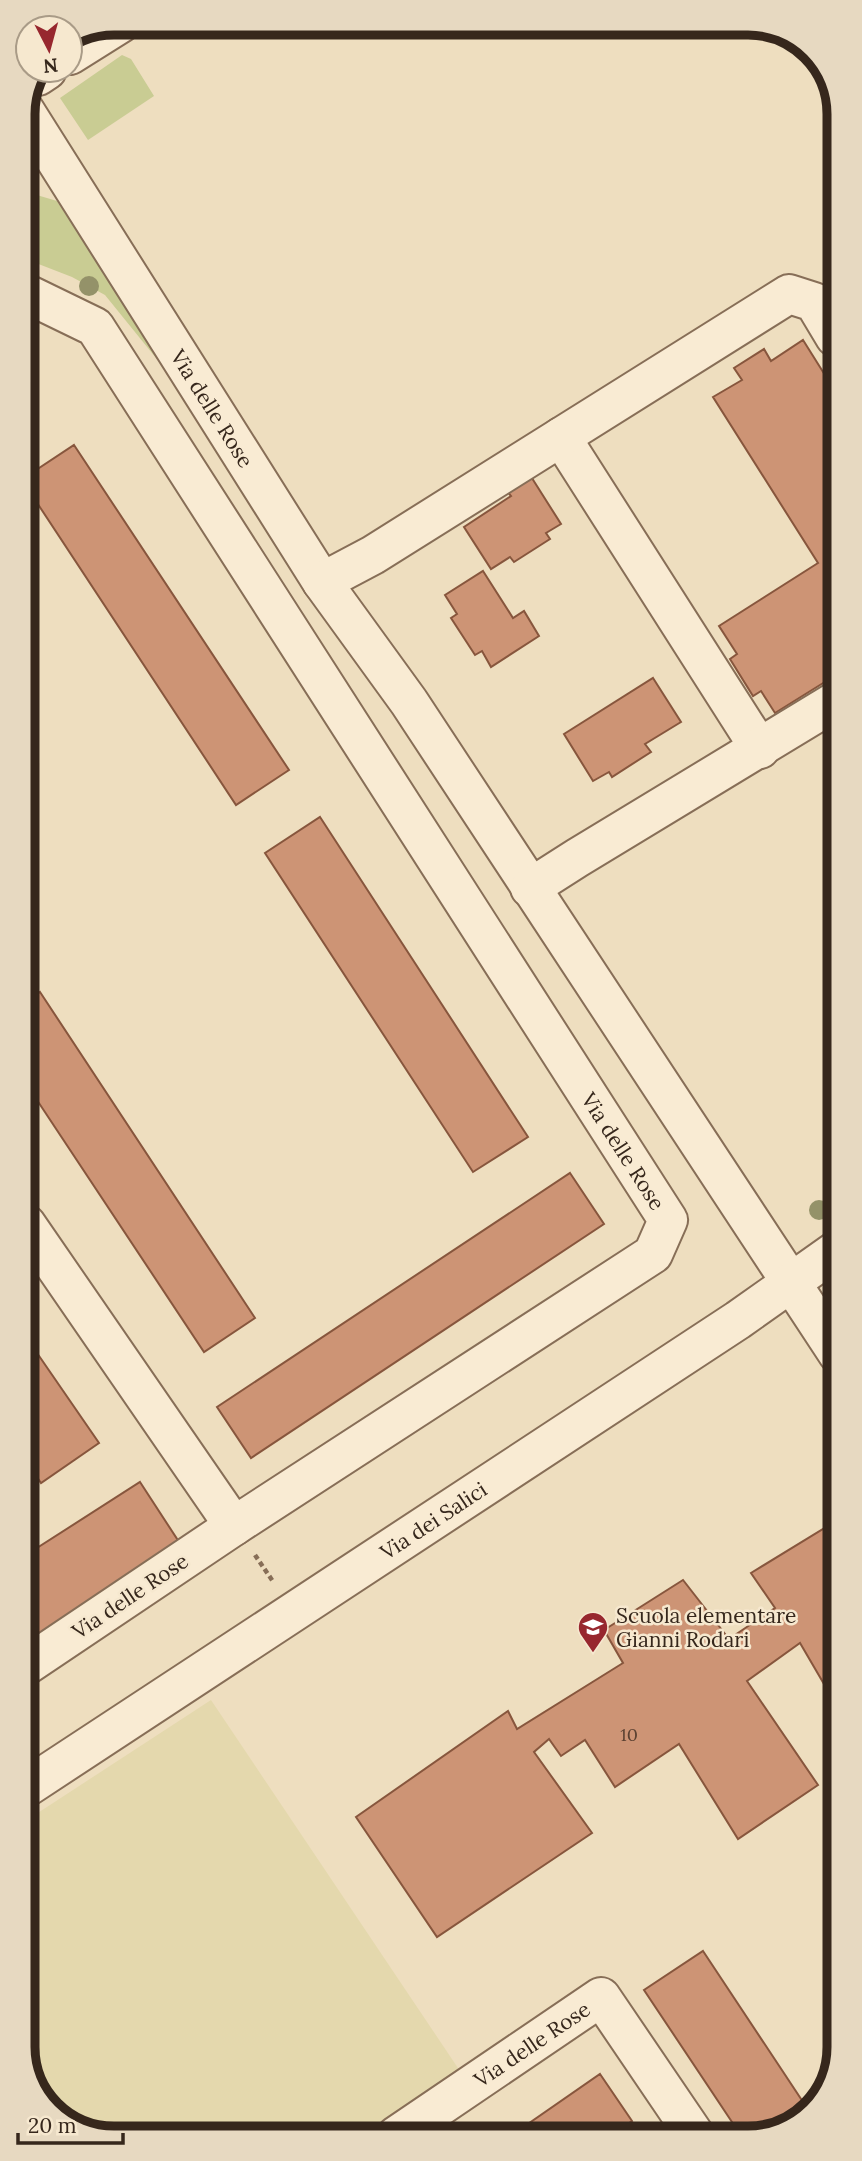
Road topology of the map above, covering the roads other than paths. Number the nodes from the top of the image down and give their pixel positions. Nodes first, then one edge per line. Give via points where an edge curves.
1 (35, 127) edge
2 (35, 298) edge
3 (827, 324) edge
4 (561, 437) junction
5 (322, 582) junction
6 (410, 702) junction
7 (827, 707) edge
8 (357, 735) junction
9 (760, 749) junction
10 (530, 888) junction
11 (35, 1237) edge
12 (827, 1257) edge
13 (790, 1283) junction
14 (827, 1337) edge
15 (234, 1526) junction
16 (35, 1660) edge
17 (35, 1782) edge
18 (411, 2126) edge
19 (689, 2126) edge

1 - 5 street, Via delle Rose
2 - 8 street, Via delle Rose via 96,327
3 - 4 street via 814,302 789,294
4 - 5 street
4 - 9 street
5 - 6 street, Via delle Rose
6 - 8 street
6 - 10 street, Via delle Rose
7 - 9 street
8 - 15 street, Via delle Rose via 668,1220 653,1254
9 - 10 street
10 - 13 street, Via delle Rose
11 - 15 street
12 - 13 street, Via dei Salici
13 - 14 street, Via delle Rose
13 - 17 street, Via dei Salici
15 - 16 street, Via delle Rose
18 - 19 street, Via delle Rose via 601,1997

